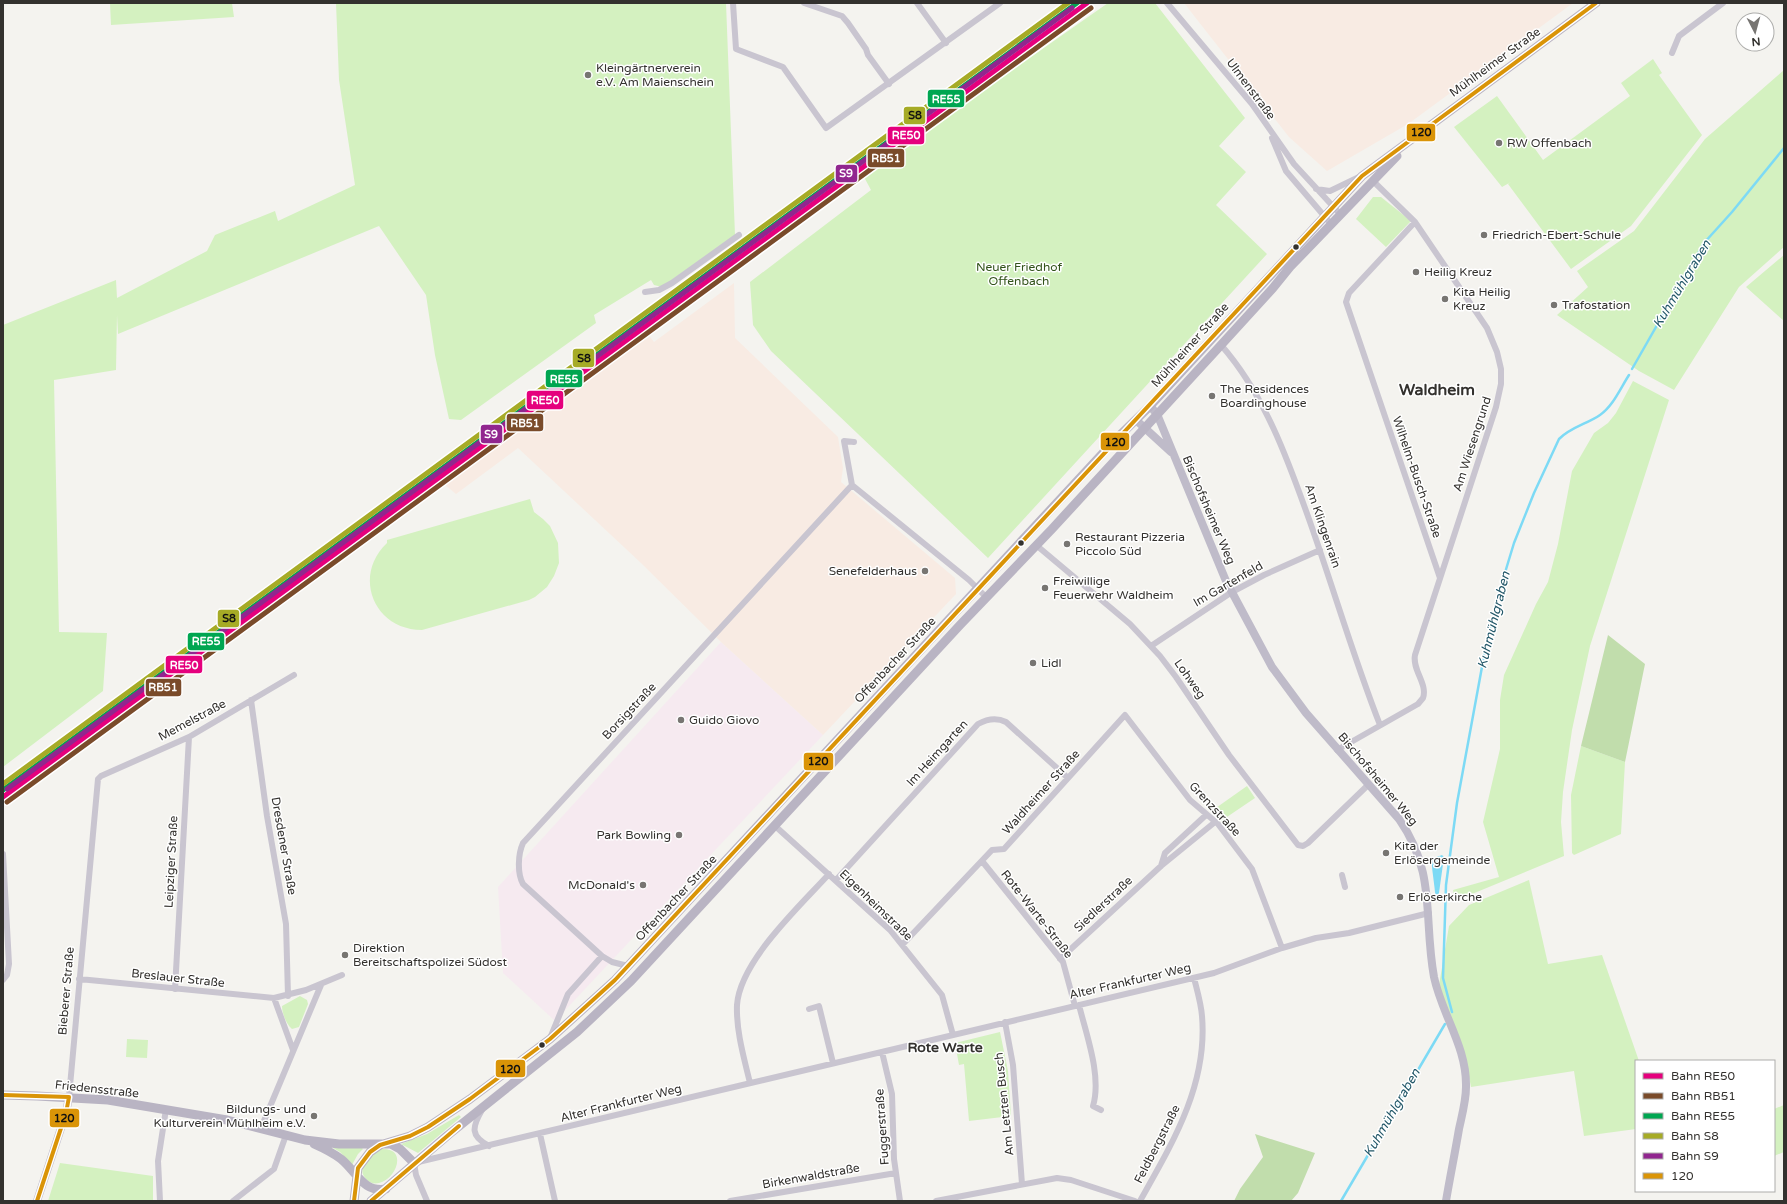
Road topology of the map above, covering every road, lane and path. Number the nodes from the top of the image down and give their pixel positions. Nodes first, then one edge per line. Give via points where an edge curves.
1 (733, 3) edge
2 (804, 3) edge
3 (917, 3) edge
4 (1000, 3) edge
5 (1167, 3) edge
6 (1596, 3) edge
7 (1723, 3) edge
8 (946, 43) junction
9 (1672, 53) dead end
10 (889, 84) junction
11 (1269, 131) junction
12 (1409, 142) junction
13 (1362, 176) junction
14 (1372, 181) junction
15 (1316, 189) junction
16 (1333, 207) junction
17 (1341, 215) junction
18 (1324, 216) junction
19 (1415, 222) junction
20 (1331, 224) junction
21 (739, 235) dead end
22 (645, 292) dead end
23 (1221, 346) junction
24 (1150, 406) junction
25 (1157, 414) junction
26 (1136, 420) junction
27 (1145, 428) junction
28 (854, 442) dead end
29 (1172, 452) junction
30 (852, 485) junction
31 (1036, 545) junction
32 (1320, 550) junction
33 (995, 571) joint
34 (1005, 577) joint
35 (1440, 578) junction
36 (978, 588) junction
37 (1232, 592) junction
38 (986, 597) junction
39 (1151, 646) junction
40 (294, 674) dead end
41 (251, 700) junction
42 (1125, 715) joint
43 (1380, 726) junction
44 (189, 737) junction
45 (1337, 750) junction
46 (1068, 778) junction
47 (98, 779) joint
48 (1368, 785) junction
49 (1206, 815) junction
50 (1215, 822) junction
51 (774, 826) junction
52 (3, 854) edge
53 (982, 861) junction
54 (1161, 866) junction
55 (829, 874) junction
56 (1342, 875) dead end
57 (836, 880) junction
58 (1345, 887) dead end
59 (1429, 913) junction
60 (903, 944) junction
61 (1282, 948) junction
62 (602, 956) junction
63 (1060, 959) junction
64 (628, 966) junction
65 (342, 975) dead end
66 (1194, 978) junction
67 (3, 980) edge
68 (79, 980) junction
69 (321, 985) junction
70 (175, 989) junction
71 (288, 996) junction
72 (274, 998) junction
73 (1077, 1005) junction
74 (809, 1008) dead end
75 (1005, 1022) junction
76 (953, 1035) junction
77 (550, 1039) junction
78 (293, 1050) junction
79 (882, 1052) junction
80 (833, 1063) junction
81 (750, 1083) junction
82 (3, 1095) edge
83 (69, 1097) junction
84 (486, 1105) junction
85 (166, 1109) junction
86 (1101, 1110) dead end
87 (261, 1128) junction
88 (540, 1134) junction
89 (286, 1135) junction
90 (305, 1140) junction
91 (385, 1143) junction
92 (489, 1146) junction
93 (414, 1163) junction
94 (896, 1173) junction
95 (356, 1176) junction
96 (1022, 1184) junction
97 (386, 1188) junction
98 (37, 1201) edge
99 (160, 1201) edge
100 (233, 1201) edge
101 (354, 1201) edge
102 (371, 1201) edge
103 (427, 1201) edge
104 (554, 1201) edge
105 (730, 1201) edge
106 (900, 1201) edge
107 (936, 1201) edge
108 (1135, 1201) edge
109 (1140, 1201) edge
110 (1446, 1201) edge

1 - 10 street via 736,49 782,67 826,128
2 - 10 street via 842,16
3 - 8 street
4 - 8 street
5 - 11 street, Ulmenstraße via 1252,104
6 - 12 main road, Mühlheimer Straße
7 - 9 street via 1679,36
8 - 10 street
11 - 15 street, Ulmenstraße
11 - 18 street via 1286,171
12 - 13 main road, Mühlheimer Straße
12 - 14 main road, Mühlheimer Straße
13 - 15 street via 1330,191
13 - 16 main road, Mühlheimer Straße
14 - 17 main road, Mühlheimer Straße
14 - 19 street, Am Wiesengrund
15 - 16 street, Ulmenstraße
16 - 17 street, Ulmenstraße
16 - 18 main road, Mühlheimer Straße
17 - 20 main road, Mühlheimer Straße
18 - 20 street
18 - 24 main road, Mühlheimer Straße
19 - 35 street, Am Wiesengrund via 1487,328 1497,352 1501,376 1496,407
19 - 35 street, Wilhelm-Busch-Straße via 1349,293 1346,302
20 - 23 main road, Mühlheimer Straße
21 - 22 street via 672,283 659,290
23 - 25 main road, Mühlheimer Straße
23 - 32 street, Am Klingenrain via 1251,385 1264,410 1292,473
24 - 25 street, Bischofsheimer Weg
24 - 26 main road, Mühlheimer Straße
25 - 27 main road, Mühlheimer Straße
25 - 29 street, Bischofsheimer Weg
26 - 27 street, Bischofsheimer Weg
26 - 33 main road, Mühlheimer Straße
27 - 29 street, Bischofsheimer Weg
27 - 31 main road, Mühlheimer Straße
28 - 30 street via 844,441
29 - 37 street, Bischofsheimer Weg
30 - 36 street
30 - 62 street, Borsigstraße via 523,843 520,868 523,884
31 - 34 main road, Mühlheimer Straße
31 - 39 street, Lohweg via 1130,624
32 - 37 street, Im Gartenfeld
32 - 43 street, Am Klingenrain
33 - 36 main road, Offenbacher Straße
34 - 38 main road, Offenbacher Straße
35 - 43 street, Am Wiesengrund via 1414,658 1424,688 1424,698
36 - 38 street
36 - 64 main road, Offenbacher Straße
37 - 39 street, Im Gartenfeld
37 - 45 street, Bischofsheimer Weg via 1272,667
38 - 51 main road, Offenbacher Straße
39 - 48 street, Lohweg via 1296,843 1303,846 1308,843
40 - 41 street, Memelstraße
41 - 44 street, Memelstraße
41 - 71 street, Dresdener Straße via 267,816 286,924
42 - 46 street, Waldheimer Straße
42 - 49 street, Grenzstraße via 1190,800
43 - 45 street
44 - 47 street, Memelstraße
44 - 70 street, Leipziger Straße
45 - 48 street, Bischofsheimer Weg
46 - 53 street, Waldheimer Straße via 1004,849 992,850
46 - 57 street, Im Heimgarten via 1006,722 994,719 982,722
47 - 68 street, Bieberer Straße
48 - 59 street, Bischofsheimer Weg via 1399,819 1410,837 1424,871
49 - 50 street, Grenzstraße
49 - 54 street, Siedlerstraße via 1165,853
50 - 54 street, Siedlerstraße
50 - 61 street, Grenzstraße via 1252,869
51 - 55 street, Eigenheimstraße
51 - 84 main road, Offenbacher Straße via 614,999 562,1045
52 - 67 street via 9,964
53 - 60 street, Waldheimer Straße
53 - 63 street, Rote-Warte-Straße
54 - 63 street, Siedlerstraße
55 - 57 street, Eigenheimstraße
55 - 81 street via 764,947 743,982 738,999 738,1016
56 - 58 street
57 - 60 street, Eigenheimstraße
59 - 61 street, Alter Frankfurter Weg via 1349,933 1320,936
59 - 110 street, Bischofsheimer Weg via 1434,976 1462,1052 1466,1081 1465,1102
60 - 76 street, Eigenheimstraße via 942,995
61 - 66 street, Alter Frankfurter Weg via 1224,970
62 - 64 street, Borsigstraße via 612,962
62 - 77 street via 568,994
63 - 73 street, Rote-Warte-Straße via 1065,966
64 - 77 main road, Offenbacher Straße
65 - 69 street, Breslauer Straße
66 - 73 street, Alter Frankfurter Weg
66 - 109 street, Feldbergstraße via 1202,1026 1201,1055 1196,1083 1180,1128
68 - 70 street, Breslauer Straße
68 - 83 street, Bieberer Straße
69 - 71 street, Breslauer Straße
69 - 78 street
70 - 72 street, Breslauer Straße
71 - 72 street, Breslauer Straße
72 - 78 street
73 - 75 street, Alter Frankfurter Weg
73 - 86 street, Rote-Warte-Straße via 1094,1073 1093,1106
74 - 80 street via 819,1006
75 - 76 street, Alter Frankfurter Weg
75 - 96 street, Am Letzten Busch via 1013,1065
76 - 79 street, Alter Frankfurter Weg
77 - 91 main road, Offenbacher Straße via 436,1123 410,1136
78 - 87 street
79 - 80 street, Alter Frankfurter Weg
79 - 94 street, Fuggerstraße via 893,1100
80 - 81 street, Alter Frankfurter Weg
81 - 88 street, Alter Frankfurter Weg
82 - 83 main road, Friedensstraße
83 - 85 main road, Friedensstraße
83 - 98 street, Bieberer Straße
84 - 92 street via 474,1130 478,1139
84 - 93 main road, Offenbacher Straße
85 - 87 main road, Friedensstraße
85 - 99 street via 158,1161
87 - 89 main road, Friedensstraße
88 - 92 street, Alter Frankfurter Weg
88 - 104 street
89 - 90 main road, Friedensstraße
89 - 100 street via 274,1169
90 - 91 main road, Friedensstraße via 358,1145
90 - 95 main road, Friedensstraße via 341,1159
91 - 93 main road via 400,1149
91 - 95 main road, Offenbacher Straße via 366,1156
92 - 93 street, Alter Frankfurter Weg
93 - 97 main road, Offenbacher Straße
93 - 103 street
94 - 105 street, Birkenwaldstraße
94 - 106 street, Fuggerstraße
95 - 97 main road, Friedensstraße via 368,1187 377,1190
95 - 101 main road, Offenbacher Straße
96 - 107 street
96 - 108 street via 1064,1178
97 - 102 main road, Offenbacher Straße

